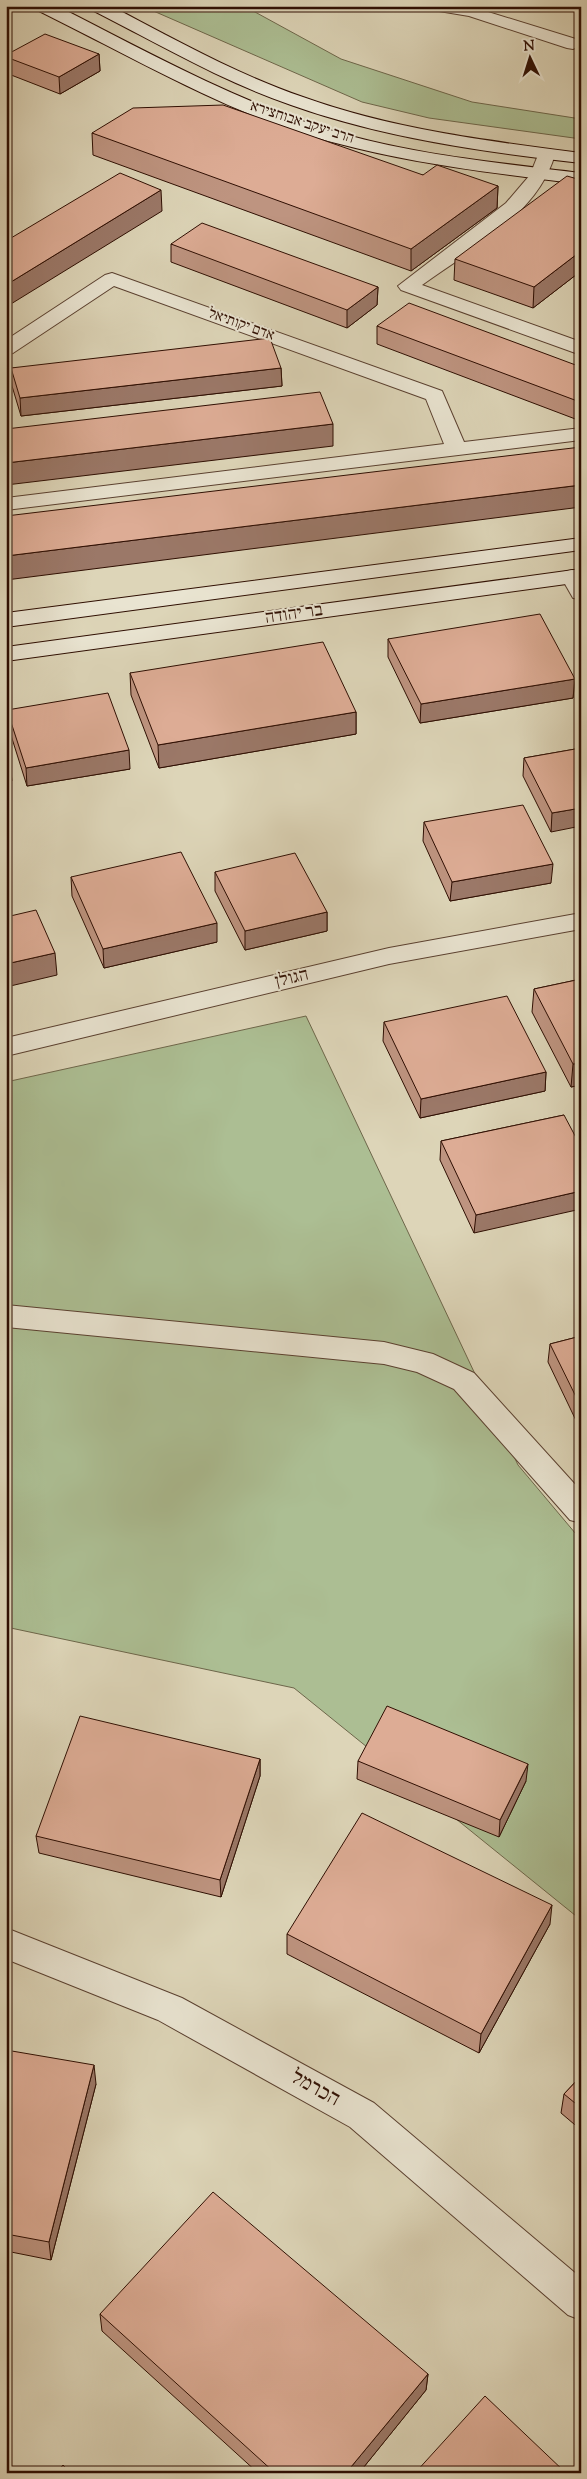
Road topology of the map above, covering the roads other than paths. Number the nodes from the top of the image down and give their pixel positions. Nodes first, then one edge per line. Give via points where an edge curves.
1 (43, 6) edge
2 (98, 6) edge
3 (439, 6) edge
4 (573, 44) dead end
5 (546, 154) junction
6 (581, 158) edge
7 (540, 174) junction
8 (581, 178) edge
9 (6, 349) edge
10 (581, 349) edge
11 (581, 434) edge
12 (456, 448) junction
13 (6, 504) edge
14 (581, 544) edge
15 (578, 582) edge
16 (6, 620) edge
17 (6, 654) edge
18 (581, 921) edge
19 (6, 1047) edge
20 (6, 1316) edge
21 (581, 1511) edge
22 (6, 1943) edge
23 (581, 2302) edge

1 - 7 street, הרב יעקב אבוחצירא via 276,118 358,142
2 - 5 street, הרב יעקב אבוחצירא via 236,75 296,101 372,123 452,140
3 - 4 street via 472,12
5 - 6 street, הרב יעקב אבוחצירא
5 - 7 street
7 - 8 street, הרב יעקב אבוחצירא
7 - 10 street via 504,215 408,286
9 - 12 street, אדם יקותיאל via 112,278 435,395
11 - 12 street
12 - 13 street
14 - 16 street, בר יהודה
15 - 17 street, בר יהודה
18 - 19 street, הגולן via 389,956
20 - 21 street via 384,1353 423,1362 464,1381
22 - 23 street, הכרמל via 170,2009 362,2115

